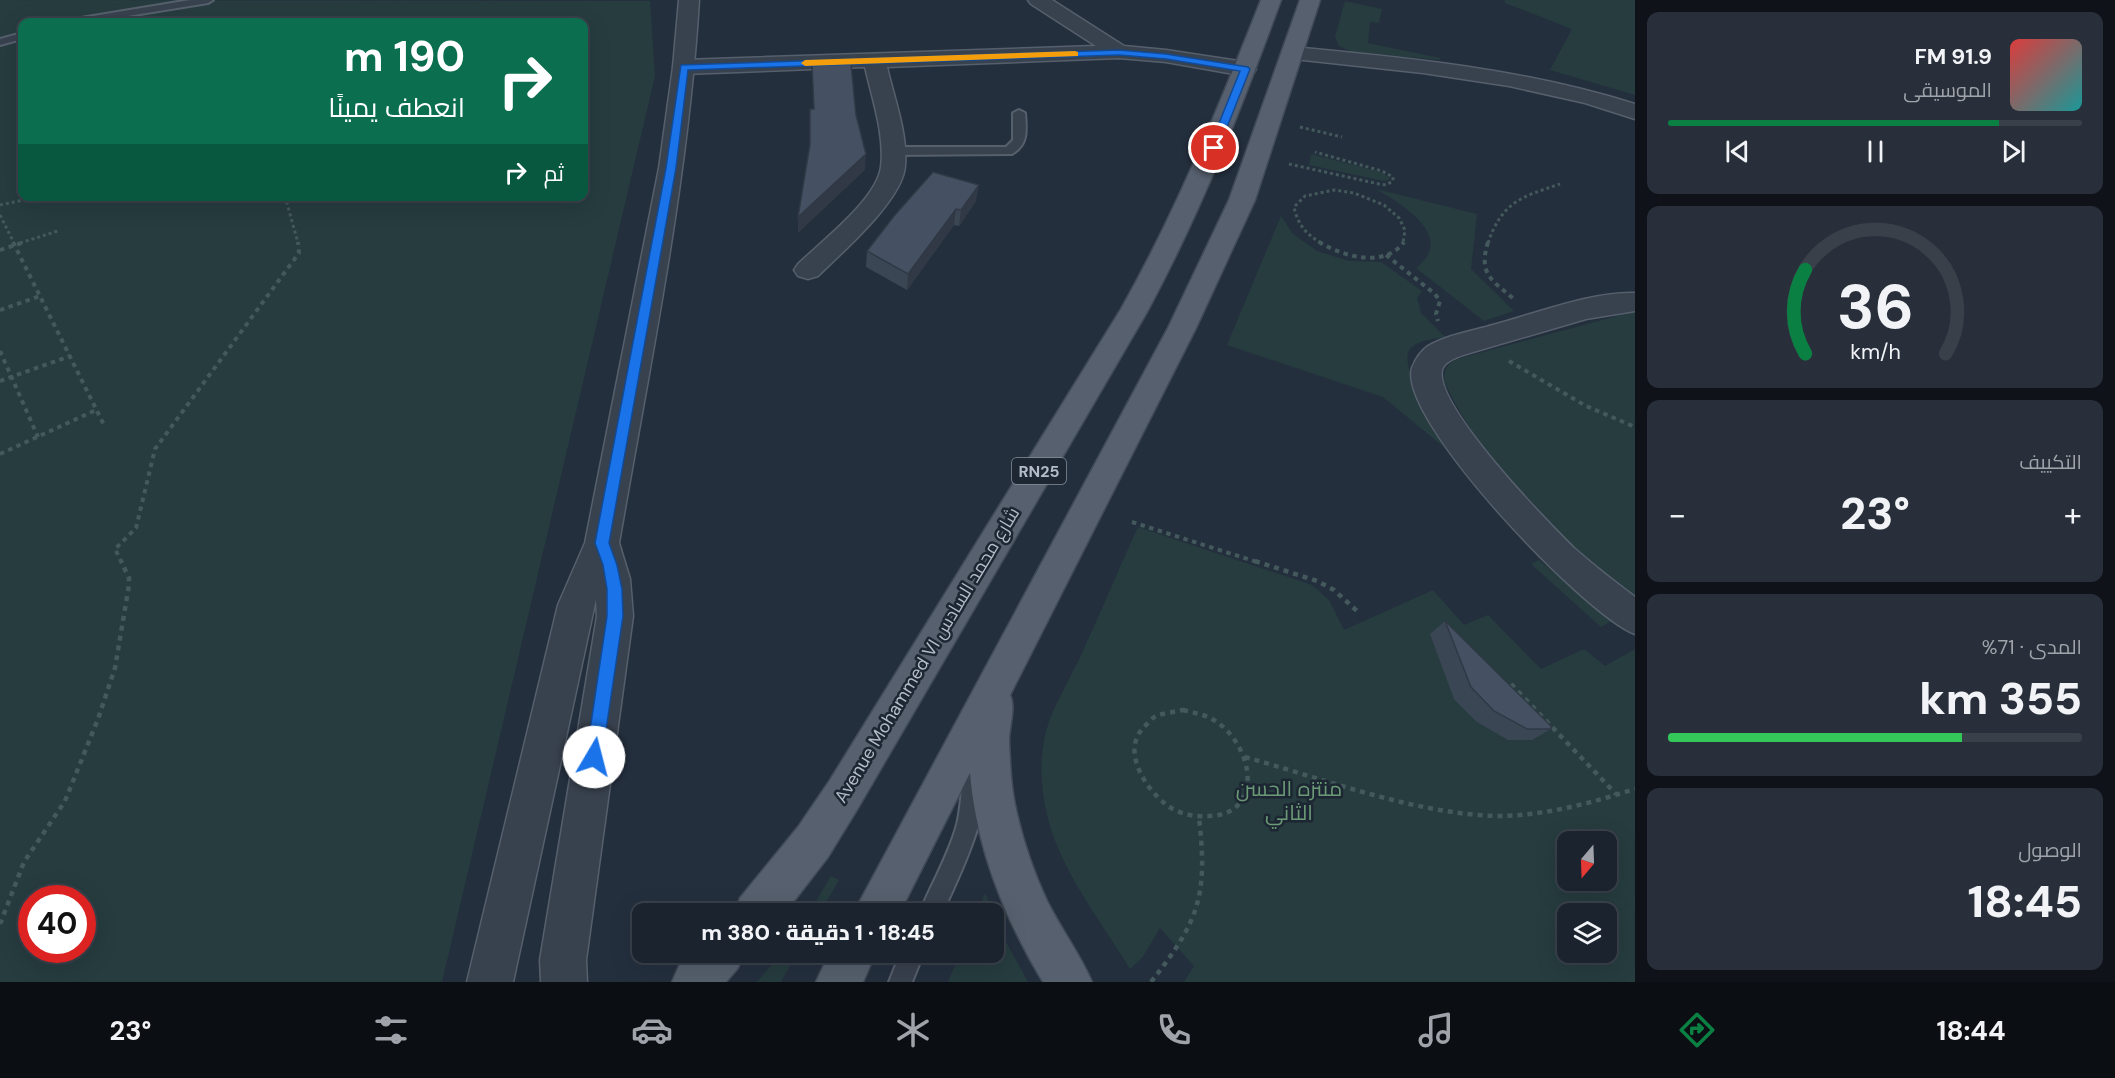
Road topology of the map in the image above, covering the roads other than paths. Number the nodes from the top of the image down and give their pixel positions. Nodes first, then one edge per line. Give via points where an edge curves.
1 (208, 0) edge
2 (689, 0) edge
3 (1038, 0) edge
4 (1271, 0) edge
5 (1310, 0) edge
6 (99, 18) edge
7 (18, 37) edge
8 (0, 42) edge
9 (1119, 52) junction
10 (1293, 53) junction
11 (875, 61) junction
12 (684, 67) junction
13 (1245, 69) junction
14 (1635, 112) edge
15 (1019, 113) dead end
16 (892, 152) junction
17 (808, 270) dead end
18 (1634, 297) edge
19 (602, 543) junction
20 (1635, 618) edge
21 (997, 681) junction
22 (969, 734) junction
23 (765, 903) edge
24 (881, 903) edge
25 (935, 903) edge
26 (712, 963) edge
27 (848, 963) edge
28 (908, 963) edge
29 (490, 982) edge
30 (564, 982) edge
31 (695, 982) edge
32 (839, 982) edge
33 (900, 982) edge
34 (1069, 982) edge

1 - 6 lane
2 - 12 street
3 - 9 street
4 - 13 main road, Avenue Mohammed VI شارع محمد السادس / RN25
5 - 10 main road
7 - 8 lane
9 - 11 street
9 - 13 street
10 - 14 street via 1491,75 1555,88
10 - 21 main road via 1242,200 1215,261
11 - 12 street
11 - 16 street
12 - 19 street via 671,168
13 - 23 main road, Avenue Mohammed VI شارع محمد السادس / RN25 via 1197,189 1134,312 844,794 813,842
15 - 16 lane via 1020,141 1008,151
16 - 17 street via 893,169 883,192
18 - 20 street via 1439,352 1426,374 1444,416 1532,529 1564,561
19 - 29 street via 576,606
19 - 30 street via 615,589 615,616 564,960
21 - 22 main road
21 - 34 main road via 989,746 998,819 1026,905
22 - 24 main road
22 - 25 lane via 973,759 972,810 965,836
26 - 31 main road
27 - 32 main road
28 - 33 lane

